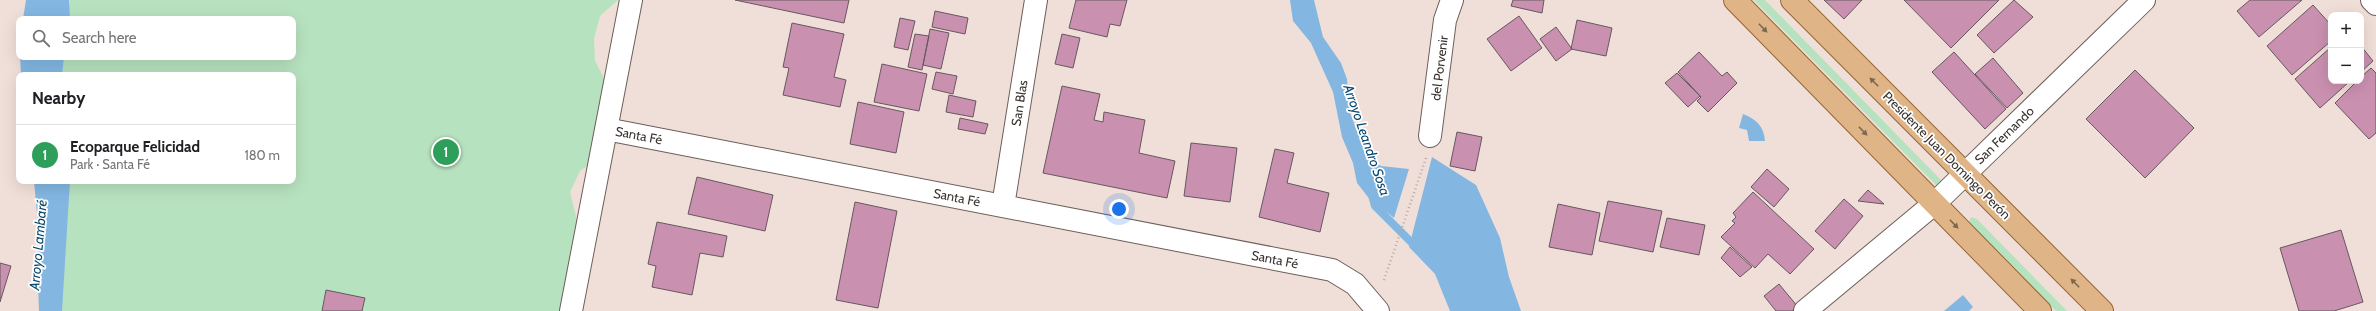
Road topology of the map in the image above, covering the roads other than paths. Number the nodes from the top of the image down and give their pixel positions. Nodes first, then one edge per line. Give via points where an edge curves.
1 (631, 0) edge
2 (1036, 0) edge
3 (1452, 0) edge
4 (1735, 0) edge
5 (1792, 0) edge
6 (2144, 0) edge
7 (2372, 0) edge
8 (2376, 4) edge
9 (606, 129) junction
10 (1430, 136) dead end
11 (1966, 173) junction
12 (1935, 203) junction
13 (1003, 206) junction
14 (1378, 310) edge
15 (571, 311) edge
16 (1805, 311) edge
17 (2040, 311) edge
18 (2102, 311) edge

1 - 9 street
2 - 13 street, San Blas
3 - 10 street, del Porvenir via 1445,20
4 -> 12 main road
11 -> 5 main road, Presidente Juan Domingo Perón
6 - 11 street, San Fernando
7 - 8 street
9 - 13 street, Santa Fé
9 - 15 street
11 - 12 street, San Fernando
18 -> 11 main road, Presidente Juan Domingo Perón
12 - 16 street, San Fernando
12 -> 17 main road
13 - 14 street, Santa Fé via 1332,270 1355,284

